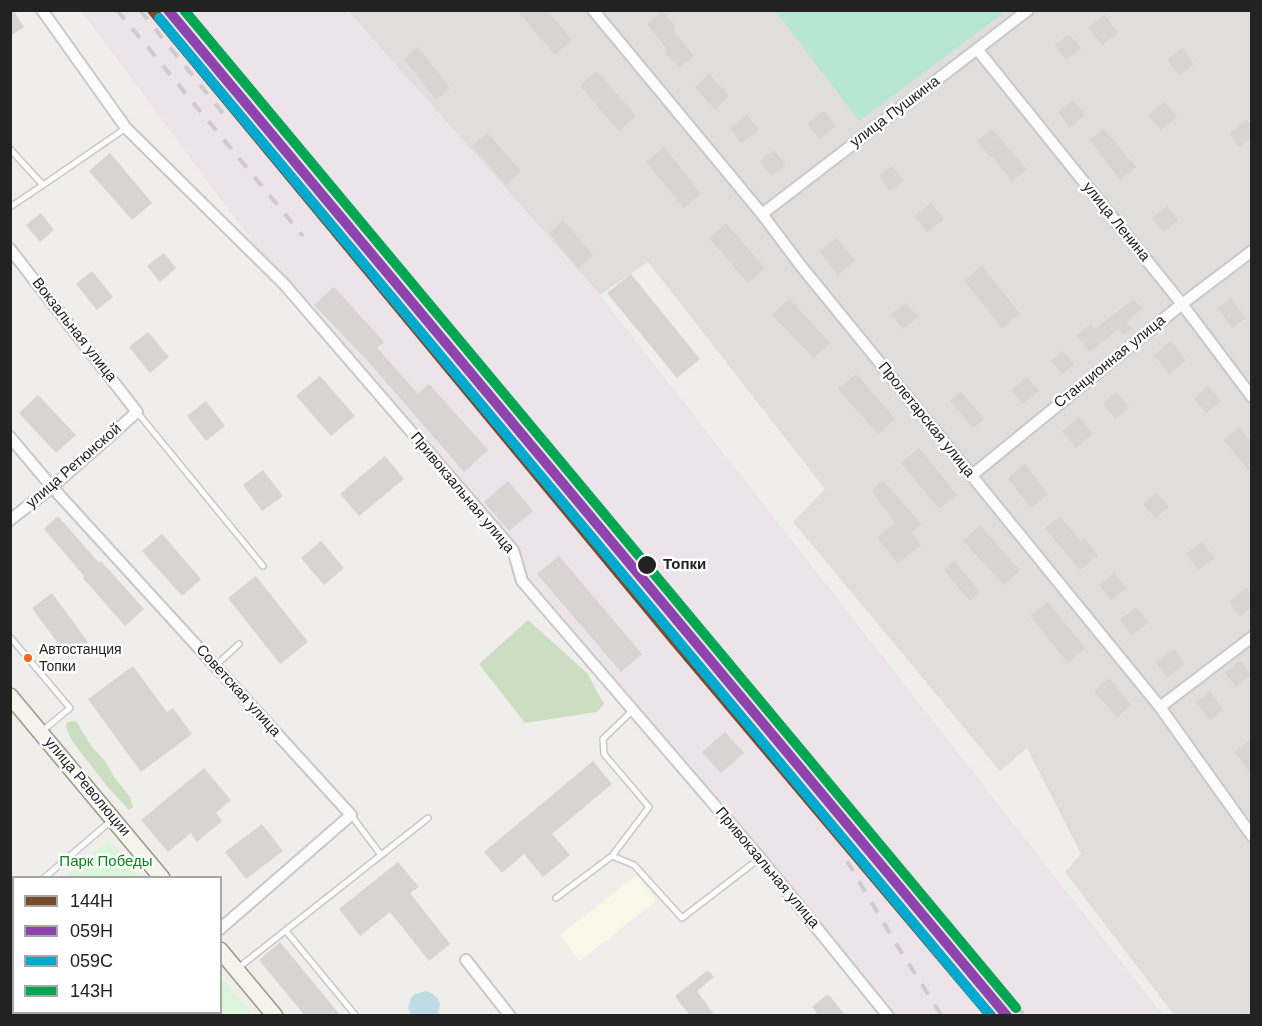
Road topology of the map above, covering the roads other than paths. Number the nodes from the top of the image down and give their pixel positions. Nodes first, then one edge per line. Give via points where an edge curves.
1 (42, 10) edge
2 (593, 10) edge
3 (1028, 10) edge
4 (977, 49) junction
5 (126, 128) junction
6 (10, 149) edge
7 (44, 185) junction
8 (10, 207) edge
9 (762, 214) junction
10 (10, 249) edge
11 (1251, 251) edge
12 (1182, 304) junction
13 (1251, 397) edge
14 (137, 412) junction
15 (10, 437) edge
16 (971, 476) junction
17 (52, 487) junction
18 (10, 520) edge
19 (263, 566) dead end
20 (10, 637) edge
21 (1251, 637) edge
22 (239, 644) dead end
23 (215, 666) junction
24 (10, 696) edge
25 (1160, 707) junction
26 (634, 709) junction
27 (41, 732) junction
28 (351, 815) junction
29 (114, 818) junction
30 (428, 818) dead end
31 (1251, 836) edge
32 (381, 855) junction
33 (612, 856) junction
34 (760, 858) junction
35 (46, 876) edge
36 (160, 876) edge
37 (556, 898) dead end
38 (222, 926) edge
39 (286, 931) junction
40 (222, 952) edge
41 (466, 960) dead end
42 (237, 969) junction
43 (275, 1016) edge
44 (356, 1016) edge
45 (510, 1016) edge
46 (888, 1016) edge

1 - 5 street, Привокзальная улица
2 - 9 street, Пролетарская улица
3 - 4 street, улица Пушкина
4 - 9 street, улица Пушкина
4 - 12 street, улица Ленина
5 - 7 lane
5 - 26 street, Привокзальная улица via 284,284 513,550 522,581
6 - 7 lane
7 - 8 lane
9 - 16 street, Пролетарская улица
10 - 14 street, Вокзальная улица
11 - 12 street, Станционная улица
12 - 13 street, улица Ленина
12 - 16 street, Станционная улица
14 - 17 street, улица Ретюнской
14 - 19 lane
15 - 17 street, Советская улица
16 - 25 street, Пролетарская улица
17 - 18 street, улица Ретюнской
17 - 23 street, Советская улица
20 - 27 lane via 70,708
21 - 25 street
22 - 23 lane
23 - 28 street, Советская улица
24 - 27 street, улица Революции
25 - 31 street, Пролетарская улица
26 - 33 lane via 603,739 604,754 649,807
26 - 34 street, Привокзальная улица
27 - 29 street, улица Революции
28 - 32 lane
28 - 38 street
29 - 35 lane
29 - 36 street, улица Революции
30 - 32 lane
32 - 39 lane
33 - 34 lane via 634,865 682,918
33 - 37 lane
34 - 46 street, Привокзальная улица
39 - 42 lane
39 - 44 lane
40 - 42 street
41 - 45 street
42 - 43 street

